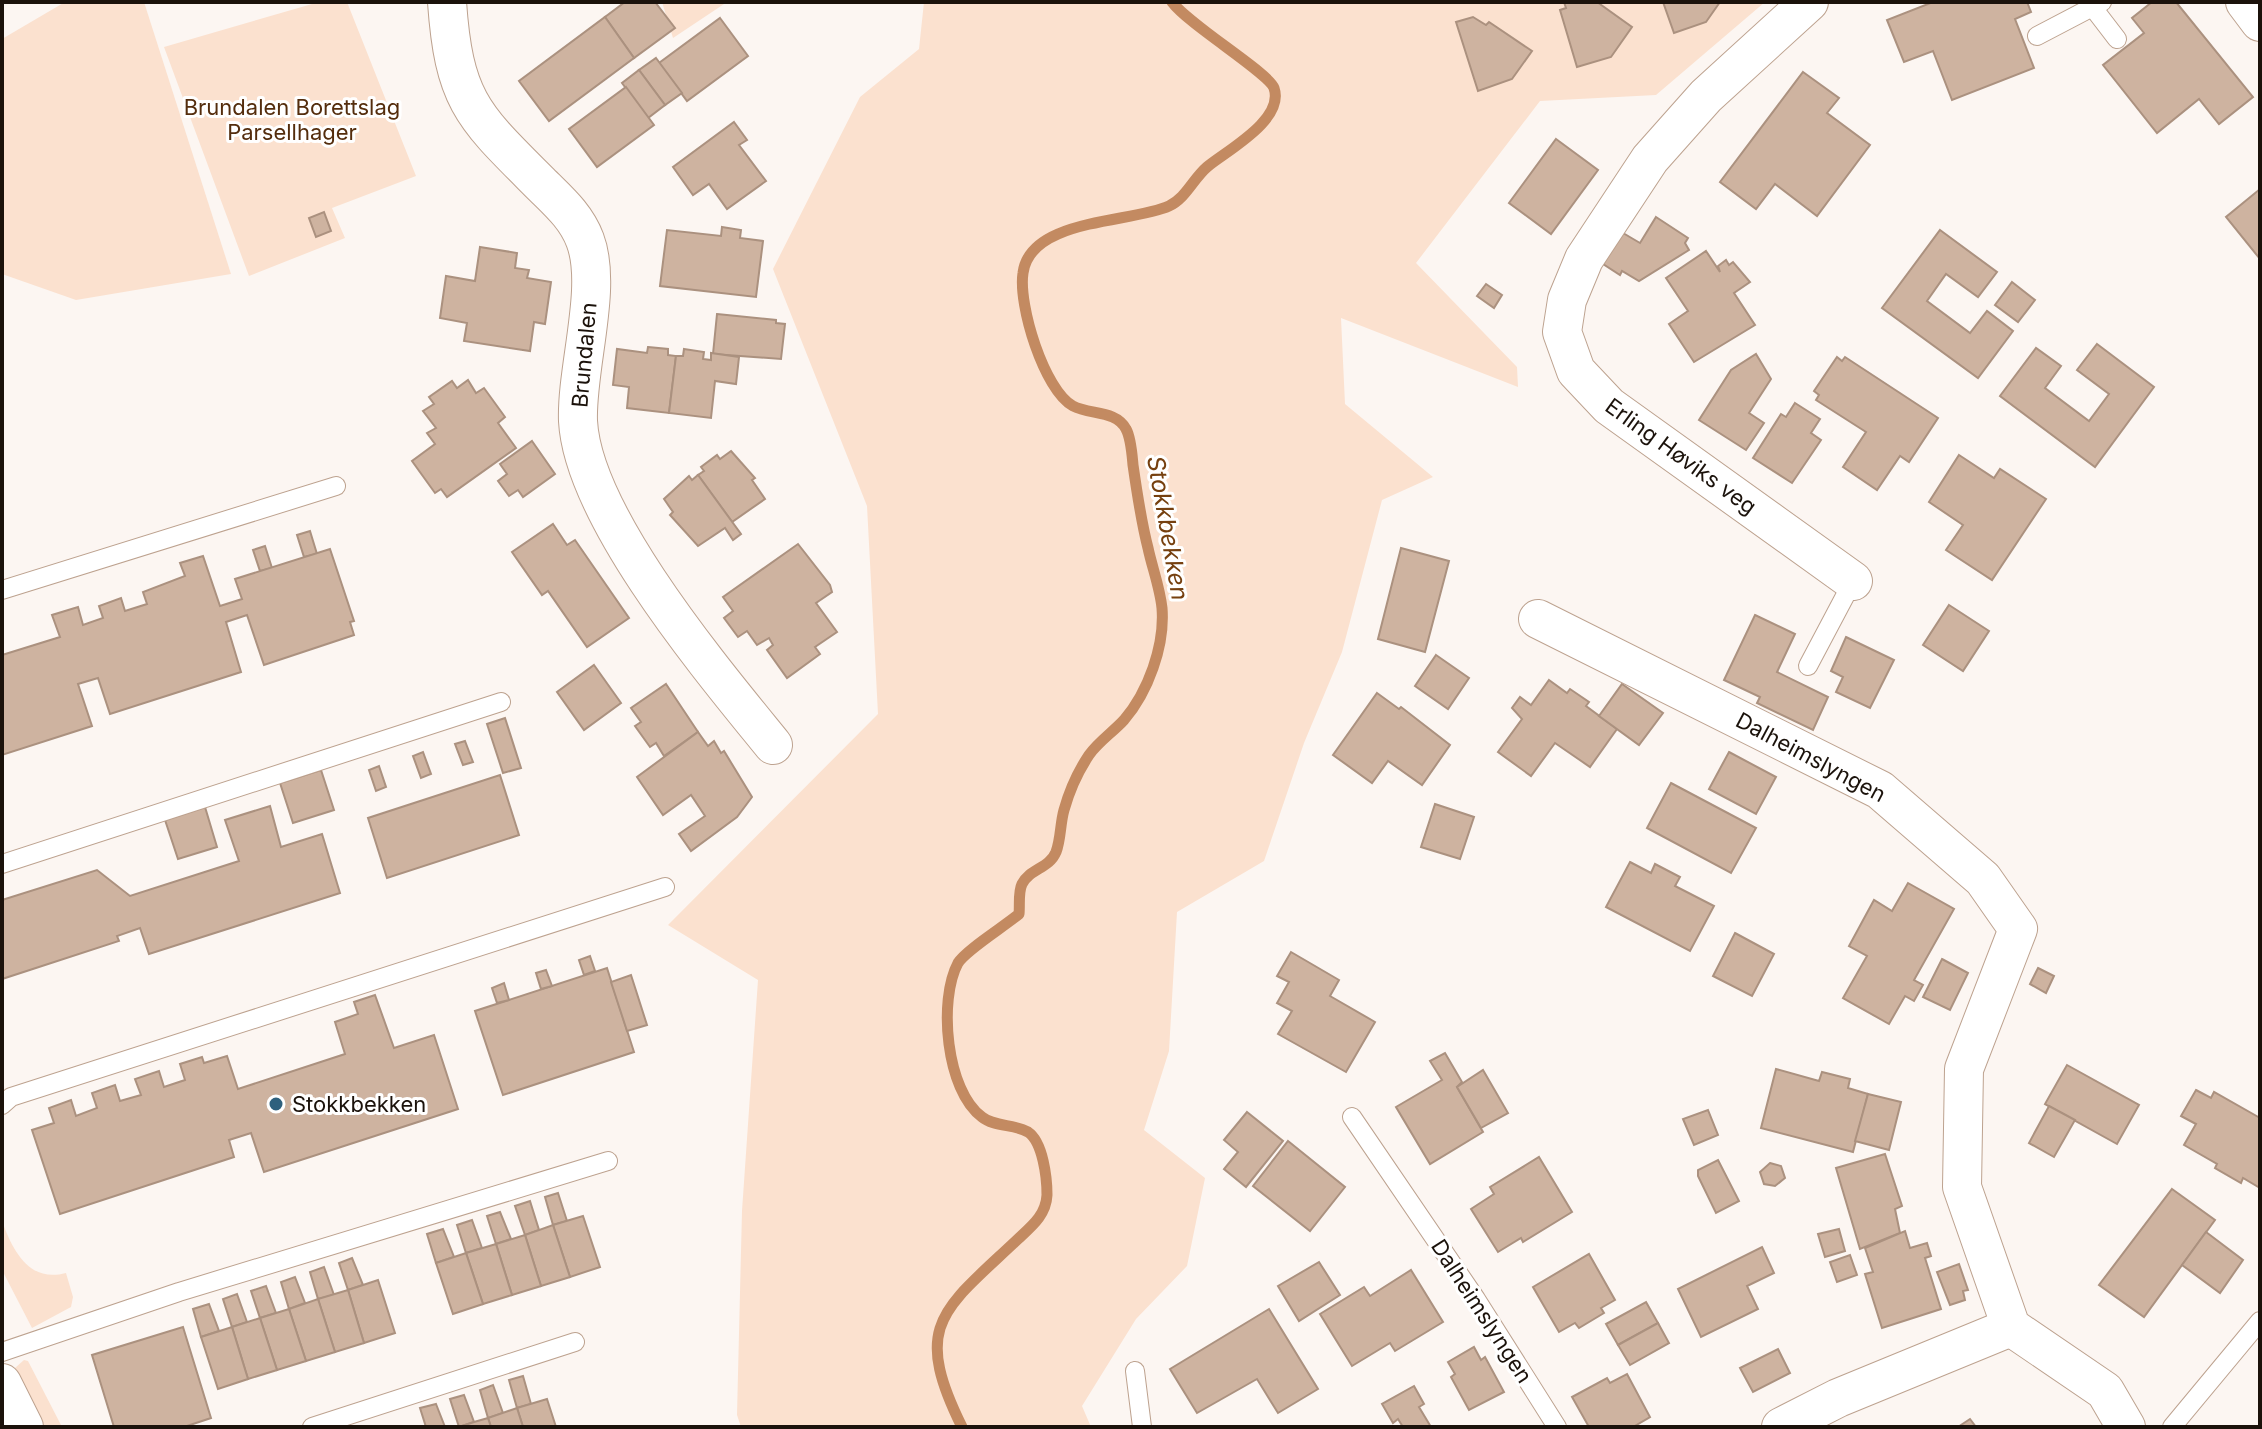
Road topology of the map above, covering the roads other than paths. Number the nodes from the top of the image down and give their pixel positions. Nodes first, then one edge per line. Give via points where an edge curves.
1 (447, 2) edge
2 (1809, 2) edge
3 (2245, 2) edge
4 (2098, 6) edge
5 (2260, 22) edge
6 (2037, 36) dead end
7 (2117, 39) dead end
8 (336, 486) dead end
9 (1853, 581) joint
10 (2, 590) edge
11 (1538, 619) dead end
12 (1808, 666) dead end
13 (501, 702) dead end
14 (773, 745) dead end
15 (2, 864) edge
16 (665, 887) dead end
17 (2, 1105) edge
18 (1352, 1117) dead end
19 (608, 1161) dead end
20 (2260, 1321) edge
21 (2011, 1327) junction
22 (575, 1342) dead end
23 (2, 1352) edge
24 (1135, 1371) dead end
25 (2, 1383) edge
26 (24, 1427) edge
27 (312, 1427) edge
28 (1142, 1427) edge
29 (1557, 1427) edge
30 (1781, 1427) edge
31 (2126, 1427) edge
32 (2172, 1427) edge

1 - 14 street, Brundalen via 450,44 472,111 569,212 585,240 590,278 578,425 603,498 676,621
2 - 9 street, Erling Høviks veg via 1706,96 1650,159 1584,259 1567,300 1562,332 1576,371 1609,406
3 - 5 street
4 - 6 lane
4 - 7 lane
8 - 10 lane
9 - 12 lane
11 - 21 street, Dalheimslyngen via 1880,790 1983,879 2018,929 1964,1069 1962,1187
13 - 15 lane
16 - 17 lane via 11,1097
18 - 29 lane, Dalheimslyngen
19 - 23 lane via 179,1292
20 - 32 lane
21 - 30 street
21 - 31 street via 2105,1391
22 - 27 lane
24 - 28 lane
25 - 26 street

